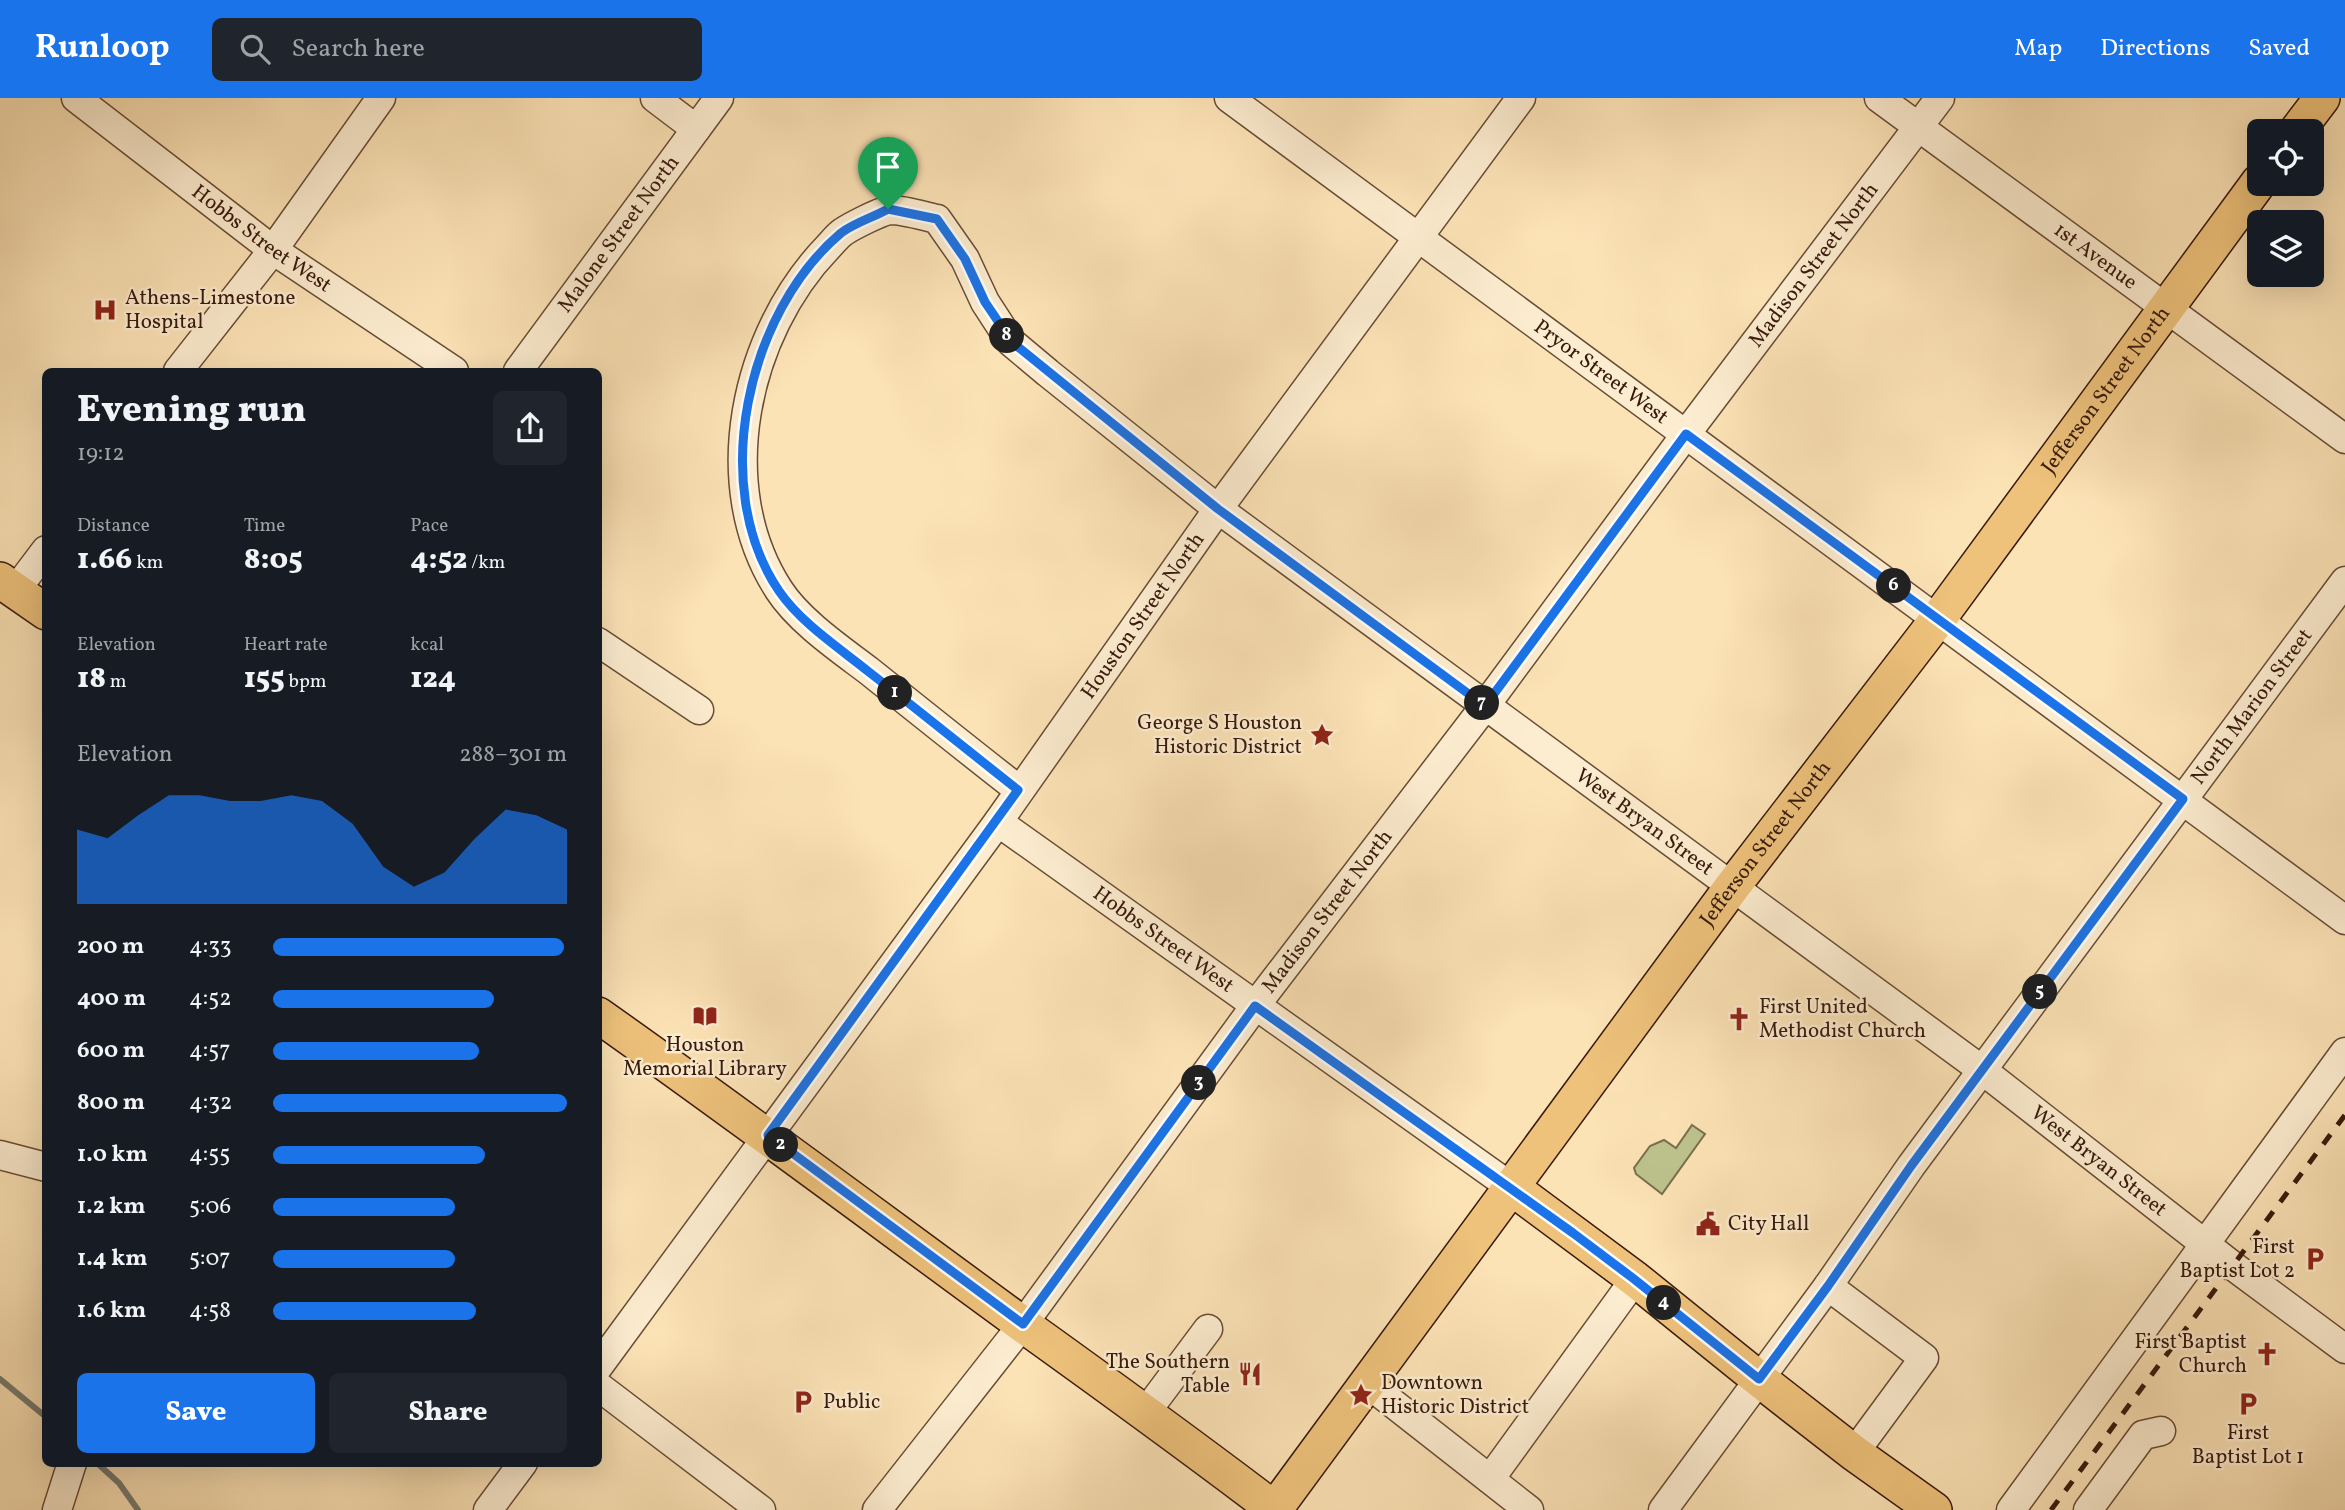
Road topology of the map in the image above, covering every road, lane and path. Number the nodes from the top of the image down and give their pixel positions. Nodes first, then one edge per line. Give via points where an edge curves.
1 (76, 98) edge
2 (655, 98) edge
3 (719, 98) edge
4 (1229, 98) edge
5 (1521, 98) edge
6 (1879, 98) edge
7 (1940, 98) edge
8 (2322, 98) edge
9 (378, 99) edge
10 (2306, 119) edge
11 (1919, 127) junction
12 (696, 129) junction
13 (2249, 196) edge
14 (1418, 237) junction
15 (273, 250) junction
16 (2166, 308) junction
17 (179, 368) edge
18 (450, 368) edge
19 (521, 368) edge
20 (1686, 434) junction
21 (2345, 439) edge
22 (1218, 509) junction
23 (42, 554) edge
24 (2345, 581) edge
25 (8, 585) edge
26 (42, 609) edge
27 (1938, 619) junction
28 (602, 645) edge
29 (1485, 706) junction
30 (699, 710) dead end
31 (1018, 790) junction
32 (2183, 799) junction
33 (998, 822) junction
34 (1732, 887) junction
35 (2345, 920) edge
36 (1255, 1006) junction
37 (602, 1018) edge
38 (2345, 1052) edge
39 (1982, 1070) junction
40 (768, 1135) junction
41 (0, 1155) edge
42 (42, 1166) edge
43 (1511, 1187) junction
44 (2206, 1244) junction
45 (1634, 1279) junction
46 (1828, 1286) junction
47 (1023, 1324) junction
48 (1208, 1329) dead end
49 (2345, 1349) edge
50 (602, 1362) edge
51 (1759, 1379) junction
52 (1367, 1383) junction
53 (602, 1389) edge
54 (1146, 1412) junction
55 (2161, 1431) dead end
56 (1854, 1453) junction
57 (71, 1467) edge
58 (520, 1467) edge
59 (1490, 1479) junction
60 (57, 1510) edge
61 (488, 1510) edge
62 (761, 1510) edge
63 (877, 1510) edge
64 (1275, 1510) edge
65 (1529, 1510) edge
66 (1663, 1510) edge
67 (1934, 1510) edge
68 (2011, 1510) edge
69 (2088, 1510) edge

1 - 15 street, Hobbs Street West
2 - 12 street
3 - 12 street, Malone Street North
4 - 14 street, Pryor Street West
5 - 14 street, Houston Street North
6 - 11 street, 1st Avenue
7 - 11 street, Madison Street North
8 - 10 main road
9 - 15 street
11 - 16 street, 1st Avenue
11 - 20 street, Madison Street North
12 - 19 street, Malone Street North
13 - 16 main road, Jefferson Street North
14 - 20 street, Pryor Street West
14 - 22 street, Houston Street North
15 - 17 street
15 - 18 street, Hobbs Street West
16 - 21 street, 1st Avenue
16 - 27 main road, Jefferson Street North
20 - 27 street, Pryor Street West
20 - 29 street, Madison Street North
22 - 29 street, West Bryan Street
22 - 31 street, Houston Street North
22 - 31 street, West Bryan Street via 1012,342 937,219 888,209 843,232 793,288 753,378 744,426 745,500 757,548 779,591 813,627
23 - 25 street
24 - 32 street, North Marion Street
25 - 26 main road
27 - 32 street, Pryor Street West
27 - 34 main road, Jefferson Street North
28 - 30 street
29 - 34 street, West Bryan Street
29 - 36 street, Madison Street North
31 - 33 street, Houston Street North
32 - 35 street, Pryor Street West
32 - 39 street, North Marion Street
33 - 36 street, Hobbs Street West
33 - 40 street, Houston Street North
34 - 39 street, West Bryan Street
34 - 43 main road, Jefferson Street North
36 - 43 street, Hobbs Street West
36 - 47 street, Madison Street North
37 - 40 main road
38 - 44 street
39 - 44 street, West Bryan Street
39 - 46 street, North Marion Street
40 - 47 main road
40 - 50 street, Houston Street North
41 - 42 street
43 - 45 main road, Hobbs Street West
43 - 52 main road, Jefferson Street North
44 - 49 street, West Bryan Street
44 - 68 street
45 - 51 main road, Hobbs Street West
45 - 59 street
46 - 51 street, North Marion Street
46 - 56 street via 1924,1358
47 - 54 main road
47 - 63 street, Madison Street North
48 - 54 street
51 - 56 main road, Hobbs Street West
51 - 66 street, North Marion Street
52 - 59 street
52 - 64 main road, Jefferson Street North
53 - 62 street
54 - 64 main road
55 - 69 street via 2143,1435
56 - 67 main road, Hobbs Street West
57 - 60 street
58 - 61 street
59 - 65 street

